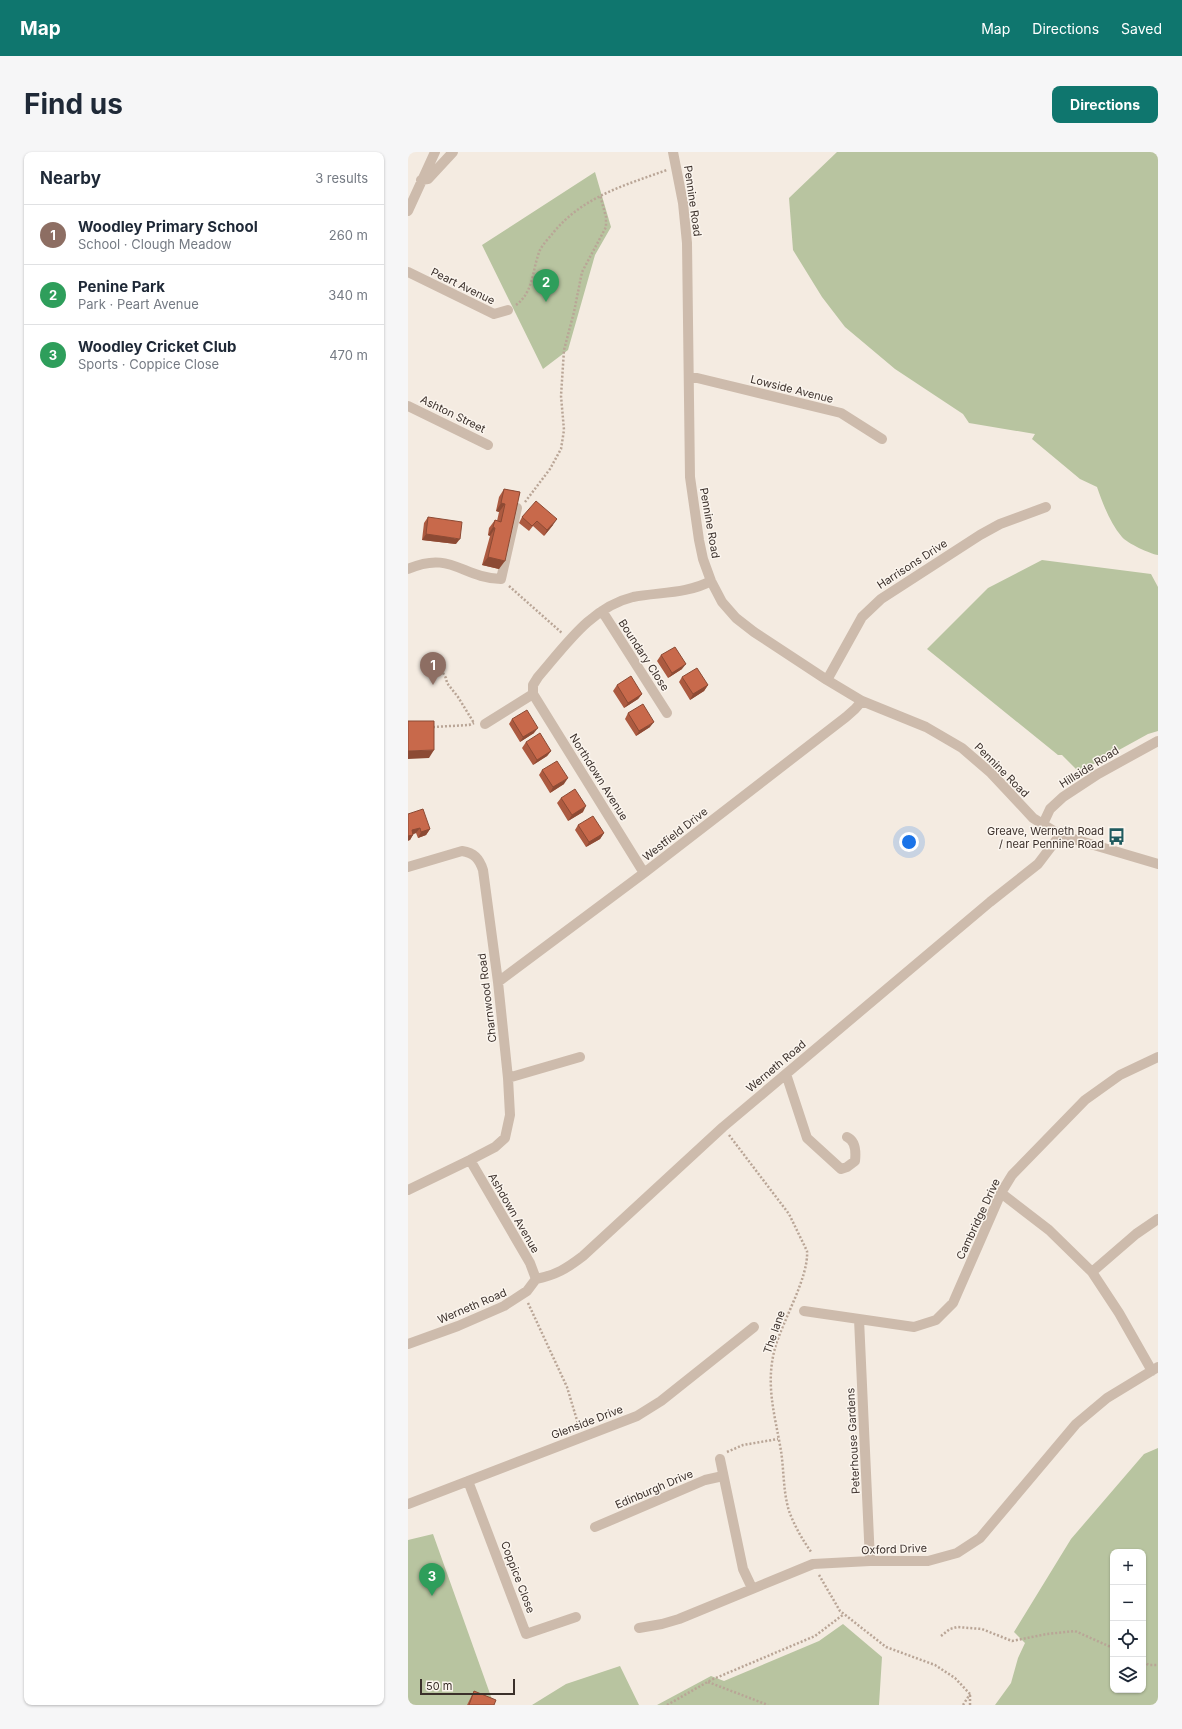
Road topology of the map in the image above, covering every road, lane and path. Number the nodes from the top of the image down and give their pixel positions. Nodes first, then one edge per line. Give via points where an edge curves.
1 (435, 152) edge
2 (453, 152) edge
3 (674, 152) edge
4 (676, 166) junction
5 (421, 180) junction
6 (600, 195) junction
7 (408, 211) edge
8 (408, 272) edge
9 (508, 310) joint
10 (689, 376) junction
11 (408, 406) edge
12 (882, 439) dead end
13 (488, 445) dead end
14 (1046, 507) dead end
15 (517, 508) joint
16 (408, 569) edge
17 (501, 579) junction
18 (711, 581) junction
19 (602, 611) junction
20 (570, 640) junction
21 (435, 659) dead end
22 (827, 680) junction
23 (533, 694) junction
24 (862, 700) junction
25 (667, 713) dead end
26 (474, 723) junction
27 (484, 724) joint
28 (433, 727) edge
29 (1158, 741) edge
30 (1043, 824) junction
31 (1060, 835) junction
32 (1158, 864) edge
33 (408, 866) edge
34 (644, 873) junction
35 (498, 982) junction
36 (580, 1057) dead end
37 (1158, 1057) edge
38 (786, 1074) junction
39 (508, 1078) junction
40 (723, 1127) junction
41 (847, 1137) dead end
42 (470, 1160) junction
43 (408, 1190) edge
44 (1001, 1193) junction
45 (1158, 1219) edge
46 (1092, 1272) junction
47 (536, 1279) junction
48 (522, 1295) junction
49 (804, 1311) dead end
50 (859, 1320) junction
51 (754, 1327) dead end
52 (408, 1344) edge
53 (1155, 1369) edge
54 (581, 1437) junction
55 (778, 1439) junction
56 (720, 1458) joint
57 (724, 1476) junction
58 (468, 1481) junction
59 (408, 1504) edge
60 (595, 1527) dead end
61 (870, 1561) junction
62 (813, 1564) junction
63 (752, 1588) junction
64 (844, 1614) junction
65 (576, 1617) dead end
66 (639, 1628) dead end
67 (941, 1636) dead end
68 (1110, 1647) edge
69 (1146, 1663) edge
70 (1158, 1664) edge
71 (708, 1682) junction
72 (970, 1694) junction
73 (667, 1705) edge
74 (768, 1705) edge
75 (963, 1705) edge
76 (970, 1705) edge

1 - 5 street
2 - 5 street via 428,179
3 - 4 street, Pennine Road
4 - 6 path
4 - 10 street, Pennine Road via 687,243
5 - 7 street
6 - 9 path via 561,223 540,250 532,283 524,297
6 - 15 path via 606,227 582,272 564,350 561,396 564,430 561,449 541,482
8 - 9 street, Peart Avenue via 494,314
10 - 12 street, Lowside Avenue via 841,413
10 - 18 street, Pennine Road via 690,477 699,540
11 - 13 street, Ashton Street
14 - 22 street, Harrisons Drive via 980,534 881,599 862,617
15 - 17 street
16 - 17 street via 423,563 446,562 486,579
17 - 20 path
18 - 19 street via 690,589 617,602
18 - 22 street, Pennine Road via 722,602 736,618
19 - 20 street
19 - 25 street, Boundary Close
20 - 23 street via 538,677 533,685
21 - 26 path via 447,683
22 - 24 street, Pennine Road
23 - 27 street
23 - 34 street, Northdown Avenue
24 - 30 street, Pennine Road via 926,727 962,748
24 - 34 street, Westfield Drive via 846,717
26 - 27 path
26 - 28 path via 469,726
29 - 30 street, Hillside Road via 1098,774 1064,797 1050,809
30 - 31 street, Pennine Road
31 - 32 street
31 - 38 street, Werneth Road via 1038,864
33 - 35 street, Charnwood Road via 462,851 476,856 483,870
34 - 35 street, Westfield Drive
35 - 39 street, Charnwood Road
36 - 39 street
37 - 44 street, Cambridge Drive via 1120,1075 1085,1100 1012,1174
38 - 40 street, Werneth Road
38 - 41 street via 807,1138 841,1169 855,1161 854,1144
39 - 42 street, Charnwood Road via 510,1115 505,1138
40 - 47 street, Werneth Road via 583,1256 567,1269
40 - 55 path, The lane via 790,1214 807,1251 808,1257 802,1277 774,1350 771,1403
42 - 43 street
42 - 47 street, Ashdown Avenue via 530,1263
44 - 46 street via 1049,1230
44 - 50 street, Cambridge Drive via 953,1303 936,1320 914,1327
45 - 46 street via 1136,1234
46 - 53 street
47 - 48 street, Werneth Road
48 - 52 street, Werneth Road via 504,1306 458,1326
48 - 54 path via 531,1308 567,1387
49 - 50 street, Cambridge Drive
50 - 61 street, Peterhouse Gardens
51 - 54 street, Glenside Drive via 661,1402 637,1416
53 - 61 street, Oxford Drive via 1107,1398 1076,1424 980,1538 957,1553 928,1561
54 - 58 street, Glenside Drive
55 - 56 path via 743,1445
55 - 62 path, The lane via 789,1511 805,1544 813,1554
56 - 57 street
57 - 60 street, Edinburgh Drive via 706,1480
57 - 63 street via 743,1570
58 - 59 street, Glenside Drive
58 - 65 street, Coppice Close via 526,1634
61 - 62 street, Oxford Drive
62 - 63 street, Oxford Drive
62 - 64 path, The lane
63 - 66 street, Oxford Drive via 680,1619
64 - 71 path via 815,1636
64 - 72 path, The lane via 886,1647 935,1665 954,1678
67 - 68 path via 950,1629 982,1629 1012,1641 1075,1631
69 - 70 path
71 - 73 path
71 - 74 path
72 - 75 path
72 - 76 path

